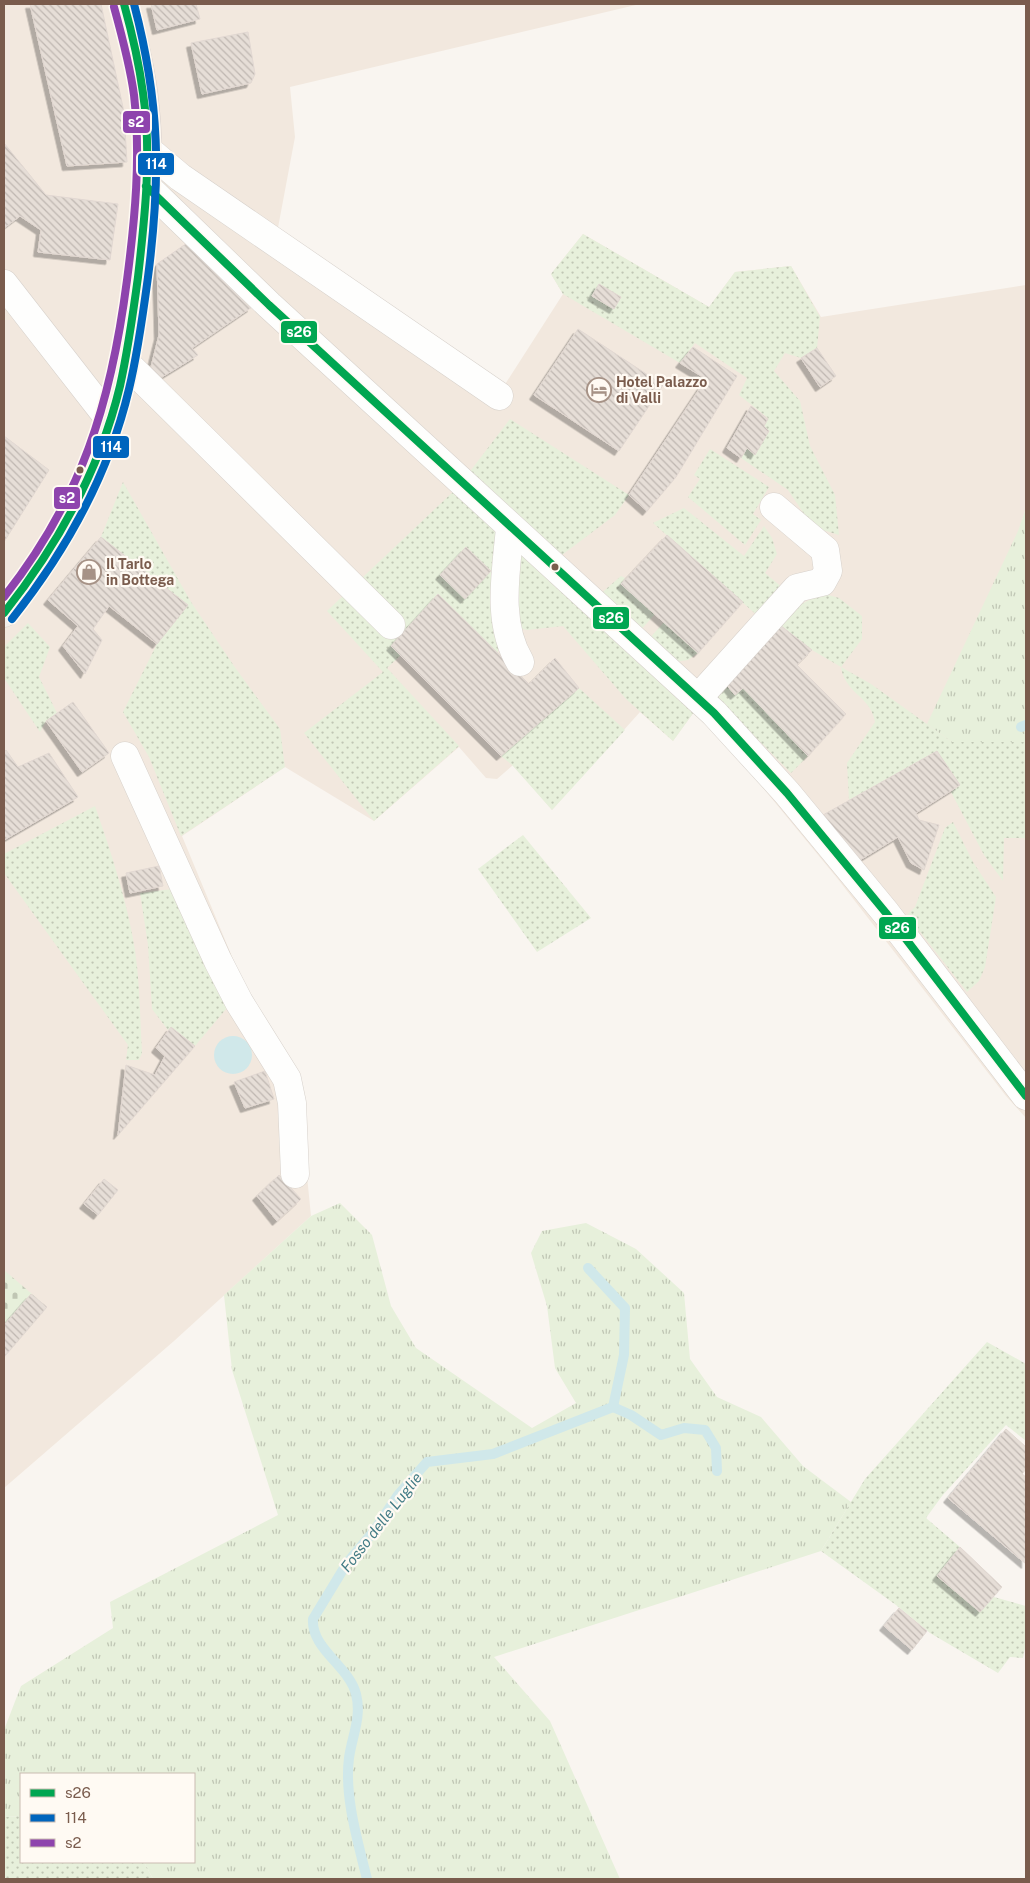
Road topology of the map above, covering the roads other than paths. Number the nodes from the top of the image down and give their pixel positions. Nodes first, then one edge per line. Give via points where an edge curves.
1 (124, 4) edge
2 (148, 149) junction
3 (146, 186) junction
4 (4, 284) edge
5 (125, 362) junction
6 (499, 396) dead end
7 (110, 420) junction
8 (774, 507) dead end
9 (510, 528) junction
10 (4, 613) edge
11 (391, 625) dead end
12 (520, 662) dead end
13 (698, 698) junction
14 (125, 756) dead end
15 (1026, 1096) edge
16 (295, 1174) dead end

1 - 2 main road via 141,75
2 - 3 main road
2 - 6 street via 180,177
3 - 5 main road via 143,234
3 - 9 street via 269,305
4 - 7 street
5 - 7 main road
5 - 11 street
7 - 10 main road via 72,510 48,552
8 - 13 street via 825,550 828,572 822,582 797,588
9 - 12 street via 505,621 509,641
9 - 13 street
13 - 15 street via 767,770 886,913
14 - 16 street via 218,962 287,1080 292,1103

